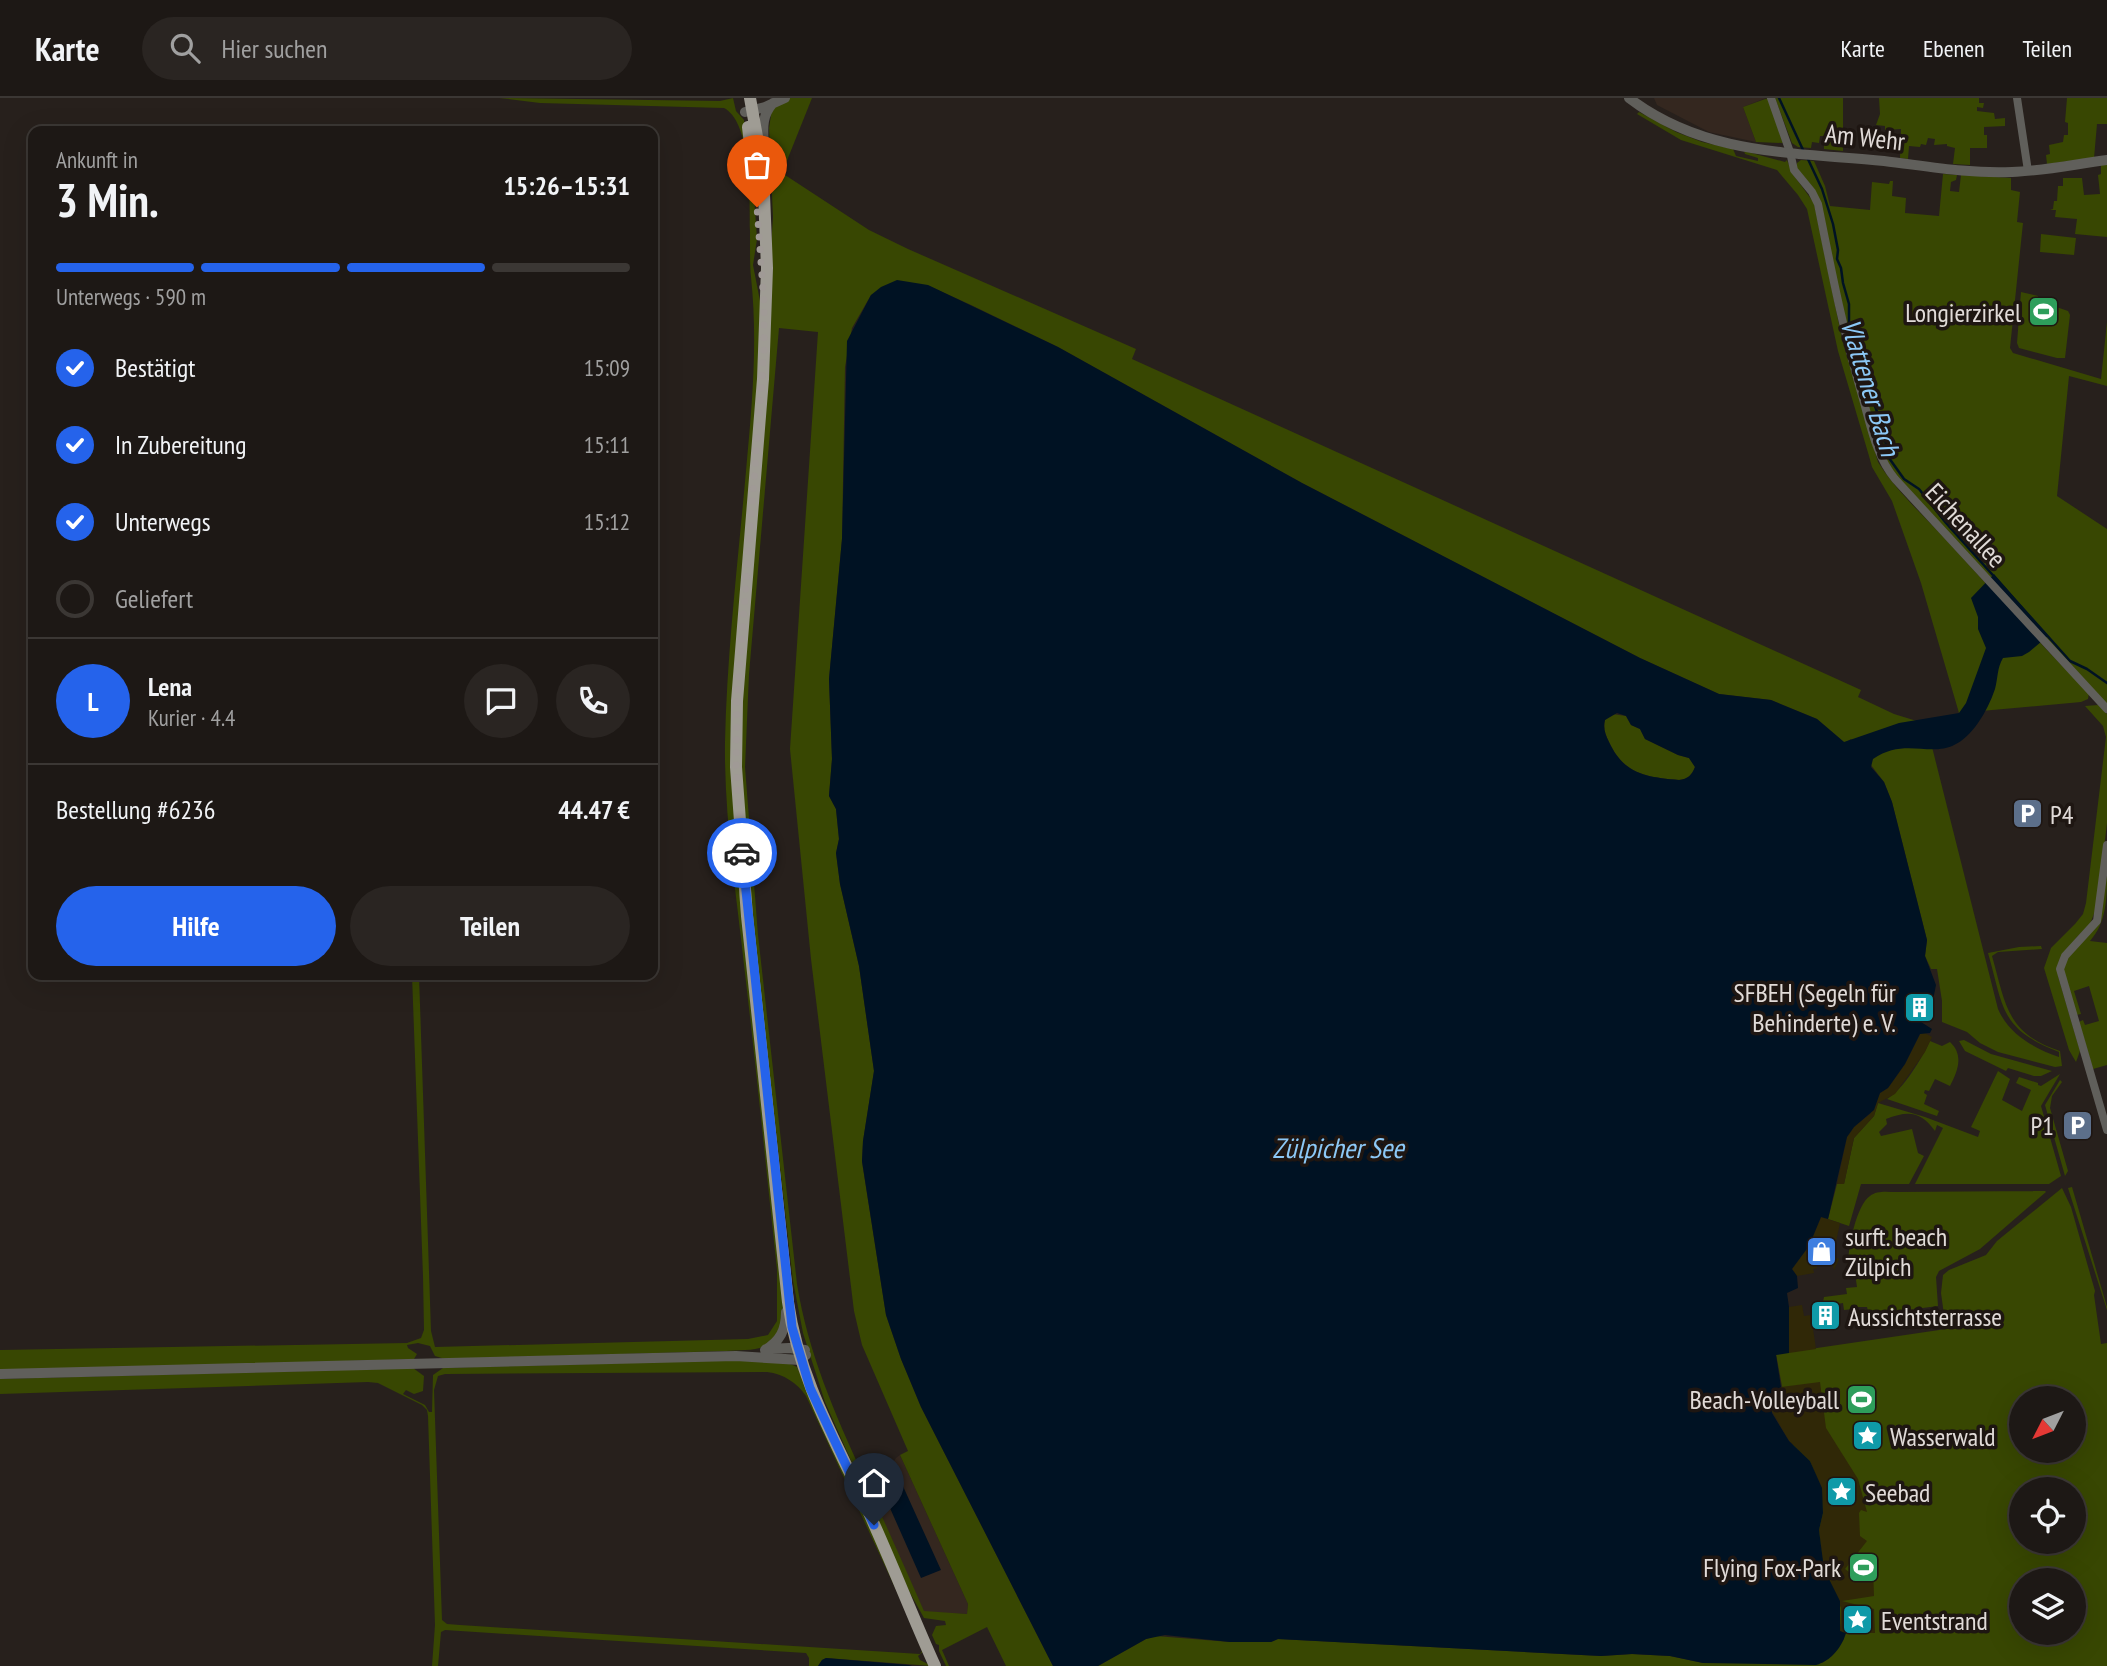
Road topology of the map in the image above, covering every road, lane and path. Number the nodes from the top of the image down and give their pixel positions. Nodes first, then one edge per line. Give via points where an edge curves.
1 (741, 98) edge
2 (785, 98) edge
3 (1629, 98) edge
4 (1771, 98) edge
5 (2017, 98) edge
6 (774, 103) junction
7 (749, 107) edge
8 (1800, 153) junction
9 (2107, 160) edge
10 (763, 170) junction
11 (2028, 170) junction
12 (764, 304) junction
13 (2107, 709) edge
14 (2107, 845) edge
15 (2107, 1130) edge
16 (781, 1219) junction
17 (785, 1275) junction
18 (765, 1350) junction
19 (802, 1353) junction
20 (736, 1356) junction
21 (0, 1374) edge
22 (908, 1600) junction
23 (935, 1666) edge
24 (943, 1666) edge

1 - 7 main road
2 - 6 street
3 - 8 street, Am Wehr via 1666,123 1700,137 1756,150
4 - 8 street, Eichenallee
5 - 11 street
6 - 7 street
6 - 10 street via 762,124
7 - 10 main road
7 - 12 main road
8 - 11 street, Am Wehr via 1961,170
8 - 13 street, Eichenallee via 1794,170 1818,204 1844,336 1884,464
9 - 11 street, Am Wehr
10 - 12 main road
12 - 16 main road via 736,767 747,916
14 - 15 street via 2097,921 2060,964
16 - 17 main road
16 - 19 main road
17 - 18 street via 785,1329
17 - 19 main road
18 - 19 street
18 - 20 street
19 - 20 street
19 - 22 main road via 832,1439
20 - 21 street
22 - 23 main road
22 - 24 main road

